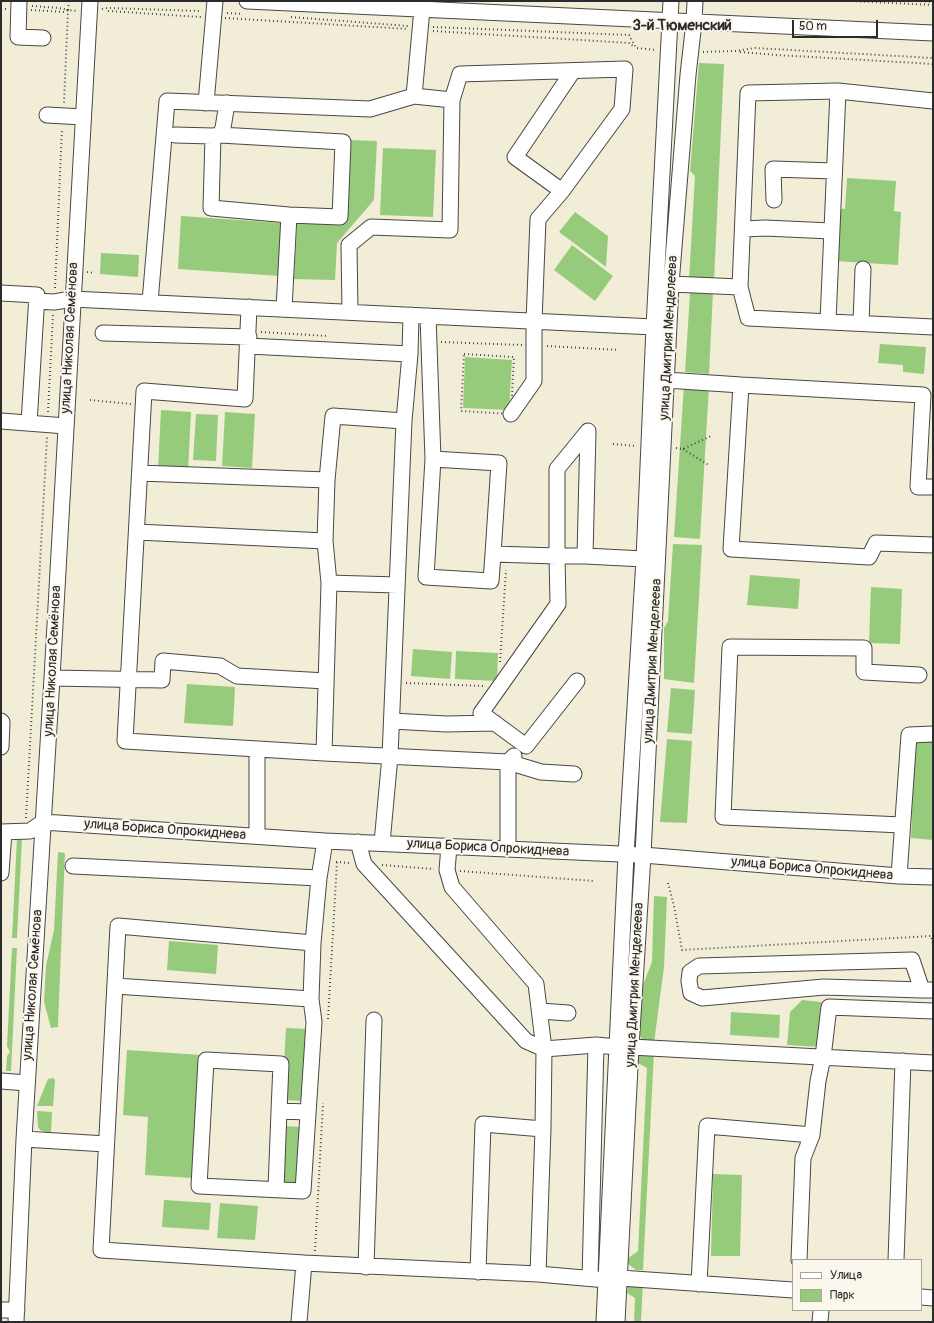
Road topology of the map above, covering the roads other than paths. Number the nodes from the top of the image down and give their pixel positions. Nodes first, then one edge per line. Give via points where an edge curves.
1 (671, 1) edge
2 (696, 1) edge
3 (19, 5) edge
4 (89, 6) edge
5 (246, 8) edge
6 (422, 9) junction
7 (214, 10) edge
8 (671, 21) junction
9 (694, 22) junction
10 (933, 33) edge
11 (43, 38) dead end
12 (573, 71) junction
13 (838, 91) junction
14 (414, 96) junction
15 (452, 100) junction
16 (933, 101) edge
17 (206, 103) junction
18 (227, 103) junction
19 (47, 115) dead end
20 (83, 116) junction
21 (175, 135) dead end
22 (217, 136) junction
23 (834, 171) junction
24 (562, 191) junction
25 (774, 200) dead end
26 (289, 215) junction
27 (744, 229) junction
28 (830, 231) junction
29 (863, 269) dead end
30 (671, 284) junction
31 (740, 287) junction
32 (1, 293) edge
33 (72, 299) junction
34 (36, 302) junction
35 (150, 302) junction
36 (249, 307) junction
37 (284, 309) junction
38 (350, 312) junction
39 (412, 315) junction
40 (428, 316) junction
41 (828, 321) junction
42 (534, 322) junction
43 (861, 323) junction
44 (654, 327) junction
45 (933, 327) edge
46 (103, 332) dead end
47 (249, 338) junction
48 (410, 354) junction
49 (666, 380) junction
50 (741, 385) junction
51 (511, 414) road end
52 (1, 421) edge
53 (404, 421) junction
54 (30, 423) junction
55 (66, 426) junction
56 (434, 459) junction
57 (140, 473) junction
58 (327, 480) junction
59 (933, 488) edge
60 (136, 532) junction
61 (325, 541) junction
62 (933, 545) edge
63 (500, 554) junction
64 (557, 556) junction
65 (585, 556) junction
66 (644, 560) junction
67 (329, 583) junction
68 (397, 585) junction
69 (925, 676) edge
70 (52, 678) junction
71 (129, 679) junction
72 (326, 681) junction
73 (577, 681) dead end
74 (1, 721) edge
75 (392, 721) junction
76 (495, 723) junction
77 (933, 734) edge
78 (526, 746) junction
79 (1, 747) edge
80 (257, 749) junction
81 (324, 753) junction
82 (390, 756) junction
83 (508, 762) junction
84 (574, 774) dead end
85 (43, 822) junction
86 (902, 825) junction
87 (2, 832) edge
88 (257, 836) junction
89 (325, 841) junction
90 (358, 842) junction
91 (382, 843) junction
92 (449, 847) junction
93 (508, 850) junction
94 (626, 855) junction
95 (643, 855) junction
96 (73, 866) dead end
97 (1, 874) edge
98 (899, 876) junction
99 (319, 878) junction
100 (933, 878) edge
101 (313, 943) junction
102 (115, 986) junction
103 (927, 990) edge
104 (312, 999) junction
105 (540, 1011) junction
106 (933, 1011) edge
107 (568, 1014) dead end
108 (374, 1020) dead end
109 (596, 1046) junction
110 (624, 1047) junction
111 (544, 1049) junction
112 (823, 1057) junction
113 (903, 1061) junction
114 (933, 1063) edge
115 (1, 1081) edge
116 (27, 1083) junction
117 (279, 1111) junction
118 (308, 1112) junction
119 (543, 1128) junction
120 (812, 1135) junction
121 (24, 1139) junction
122 (106, 1144) junction
123 (276, 1190) junction
124 (799, 1259) edge
125 (896, 1259) edge
126 (304, 1263) junction
127 (366, 1267) junction
128 (478, 1272) junction
129 (538, 1274) junction
130 (590, 1278) junction
131 (614, 1279) junction
132 (699, 1284) junction
133 (792, 1290) edge
134 (922, 1297) edge
135 (933, 1298) edge
136 (1, 1310) edge
137 (821, 1311) edge
138 (17, 1316) edge
139 (298, 1322) edge
140 (604, 1322) edge
141 (618, 1322) edge
142 (820, 1322) edge

1 - 8 street, улица Дмитрия Менделеева
2 - 9 street, улица Дмитрия Менделеева
3 - 11 street via 18,37
4 - 20 street, улица Николая Семёнова
5 - 6 street
6 - 8 street
6 - 14 street
7 - 17 street
8 - 9 street
8 - 44 street, улица Дмитрия Менделеева
9 - 10 street
9 - 30 street, улица Дмитрия Менделеева
12 - 15 street via 460,74
12 - 24 street via 515,157
12 - 24 street via 625,69 622,109
13 - 16 street
13 - 23 street
13 - 27 street via 748,93
14 - 15 street
14 - 18 street via 370,109
15 - 38 street via 450,230 371,227 349,245
17 - 18 street
17 - 35 street via 167,101
18 - 22 street via 223,128
19 - 20 street
20 - 33 street, улица Николая Семёнова
21 - 22 street
22 - 26 street via 211,208
22 - 26 street via 343,142 340,217
23 - 25 street via 773,169
23 - 28 street
24 - 42 street via 538,219
26 - 37 street
27 - 28 street
27 - 31 street
28 - 41 street
29 - 43 street
30 - 31 street
30 - 49 street, улица Дмитрия Менделеева
31 - 41 street via 748,318
32 - 34 street via 37,296
33 - 34 street
33 - 35 street
33 - 55 street, улица Николая Семёнова
34 - 54 street
35 - 36 street
36 - 37 street
36 - 47 street
37 - 38 street
38 - 39 street
39 - 40 street
39 - 48 street
40 - 42 street
40 - 56 street
41 - 43 street
42 - 44 street
42 - 51 street via 534,381
43 - 45 street
44 - 66 street, улица Дмитрия Менделеева
46 - 47 street
47 - 48 street
47 - 57 street via 245,399 144,391
48 - 53 street
49 - 50 street
49 - 95 street, улица Дмитрия Менделеева
50 - 59 street via 923,395 918,487
50 - 62 street via 731,549 869,557 876,543
52 - 54 street
53 - 58 street via 333,416
53 - 68 street
54 - 55 street
55 - 70 street, улица Николая Семёнова
56 - 63 street via 499,463
56 - 63 street via 426,577 491,581
57 - 58 street
57 - 60 street
58 - 61 street
60 - 61 street
60 - 71 street
61 - 67 street
63 - 64 street
64 - 65 street
64 - 65 street via 557,469 588,431
64 - 76 street via 558,604 481,713
65 - 66 street
66 - 94 street, улица Дмитрия Менделеева
67 - 68 street
67 - 72 street
68 - 75 street
69 - 86 street via 864,672 864,648 730,646 723,817
70 - 71 street
70 - 85 street, улица Николая Семёнова
71 - 72 street via 162,680 163,661 220,666 237,676
71 - 80 street via 125,741
72 - 81 street
73 - 78 street
74 - 79 street
75 - 76 street
75 - 82 street
76 - 78 street
77 - 86 street via 909,735
78 - 83 street
80 - 81 street
80 - 88 street
81 - 82 street
82 - 83 street
82 - 91 street
83 - 84 street via 541,772
83 - 93 street
85 - 87 street via 30,831
85 - 88 street, улица Бориса Опрокиднева
85 - 116 street, улица Николая Семёнова
86 - 98 street
87 - 97 street
88 - 89 street, улица Бориса Опрокиднева
89 - 90 street, улица Бориса Опрокиднева
89 - 99 street
90 - 91 street, улица Бориса Опрокиднева
90 - 111 street via 364,864 526,1041
91 - 92 street, улица Бориса Опрокиднева
92 - 93 street, улица Бориса Опрокиднева
92 - 105 street via 447,870 452,887 536,984
93 - 94 street, улица Бориса Опрокиднева
94 - 95 street, улица Бориса Опрокиднева
94 - 110 street, улица Дмитрия Менделеева
95 - 98 street, улица Бориса Опрокиднева
95 - 110 street, улица Дмитрия Менделеева
96 - 99 street
98 - 100 street, улица Бориса Опрокиднева
99 - 101 street
101 - 102 street via 118,926
101 - 104 street
102 - 104 street
102 - 122 street
103 - 103 street via 912,960 699,966 690,972 689,981 691,993 702,998 824,987
104 - 118 street via 314,1022
105 - 107 street
105 - 111 street
106 - 112 street via 829,1007
108 - 127 street
109 - 110 street
109 - 111 street
109 - 130 street
110 - 112 street
110 - 131 street, улица Дмитрия Менделеева
111 - 119 street
112 - 113 street
112 - 120 street
113 - 114 street
113 - 125 street
115 - 116 street
116 - 121 street, улица Николая Семёнова
117 - 118 street
117 - 123 street
117 - 123 street via 281,1064 206,1060 199,1186
118 - 123 street via 303,1191
119 - 128 street via 483,1124
119 - 129 street
120 - 124 street via 803,1158
120 - 132 street via 707,1126
121 - 122 street
121 - 138 street, улица Николая Семёнова
122 - 126 street via 101,1250
126 - 127 street
126 - 139 street
127 - 128 street
128 - 129 street
129 - 130 street
130 - 131 street
131 - 132 street
131 - 140 street, улица Дмитрия Менделеева
131 - 141 street, улица Дмитрия Менделеева
132 - 133 street
134 - 135 street
136 - 138 street
137 - 142 street

